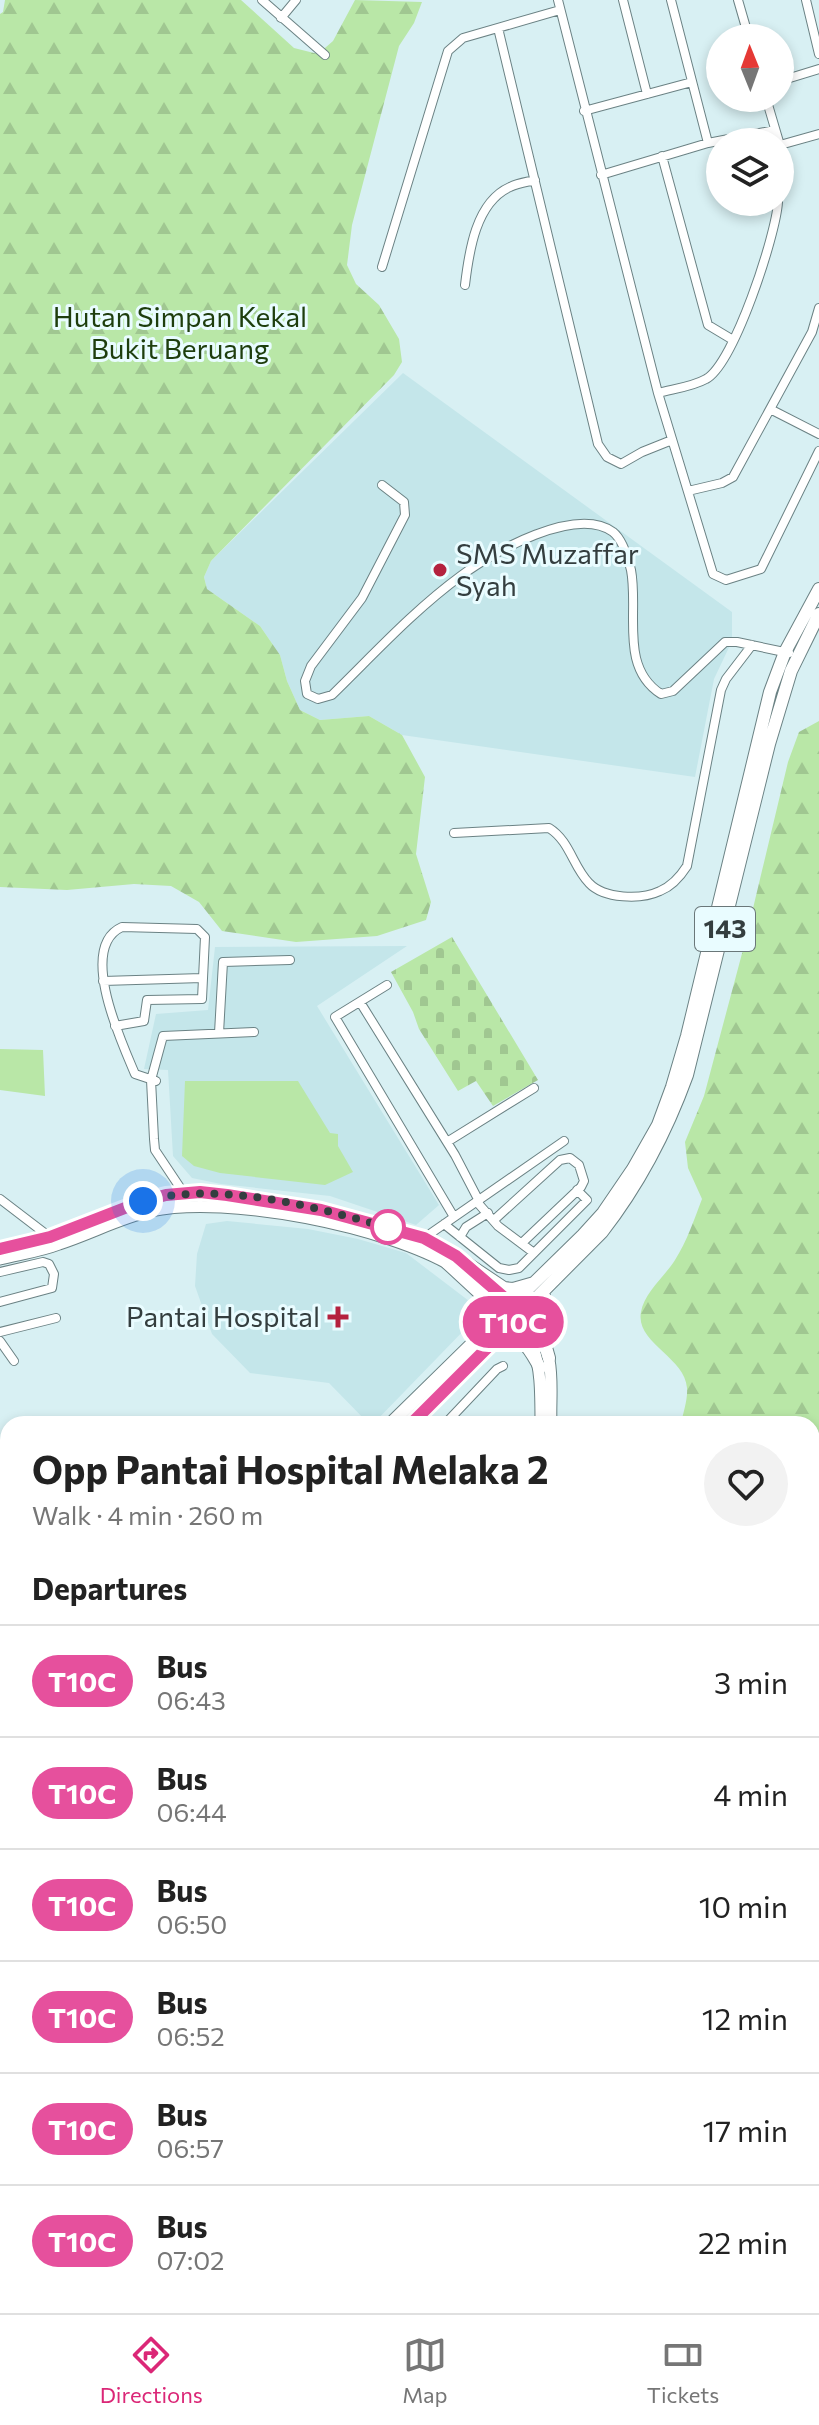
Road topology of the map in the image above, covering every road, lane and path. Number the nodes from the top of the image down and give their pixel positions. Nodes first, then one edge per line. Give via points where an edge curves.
1 (262, 0) edge
2 (296, 0) edge
3 (623, 0) edge
4 (671, 0) edge
5 (738, 0) edge
6 (806, 0) edge
7 (559, 5) edge
8 (281, 18) junction
9 (745, 24) edge
10 (498, 28) junction
11 (819, 54) edge
12 (325, 55) dead end
13 (819, 69) edge
14 (794, 77) edge
15 (692, 82) junction
16 (647, 94) junction
17 (584, 111) junction
18 (819, 134) edge
19 (706, 135) edge
20 (794, 140) edge
21 (706, 144) edge
22 (662, 156) junction
23 (601, 175) junction
24 (535, 180) junction
25 (775, 216) edge
26 (382, 267) dead end
27 (465, 285) dead end
28 (819, 308) edge
29 (815, 334) edge
30 (733, 340) junction
31 (658, 393) junction
32 (770, 409) junction
33 (819, 434) edge
34 (672, 440) junction
35 (819, 451) edge
36 (382, 485) dead end
37 (688, 491) junction
38 (818, 591) edge
39 (816, 610) edge
40 (752, 645) junction
41 (785, 652) junction
42 (798, 655) junction
43 (454, 833) dead end
44 (290, 960) dead end
45 (202, 978) junction
46 (103, 981) junction
47 (387, 985) dead end
48 (360, 1002) junction
49 (115, 1026) junction
50 (254, 1032) dead end
51 (219, 1033) junction
52 (154, 1078) junction
53 (534, 1088) dead end
54 (564, 1141) dead end
55 (447, 1142) junction
56 (577, 1190) junction
57 (183, 1192) junction
58 (0, 1199) edge
59 (478, 1202) junction
60 (236, 1208) junction
61 (491, 1216) junction
62 (454, 1217) junction
63 (130, 1218) junction
64 (444, 1224) junction
65 (460, 1237) junction
66 (424, 1238) junction
67 (53, 1242) junction
68 (523, 1242) junction
69 (0, 1249) edge
70 (534, 1253) junction
71 (0, 1259) edge
72 (451, 1259) junction
73 (0, 1272) edge
74 (544, 1283) junction
75 (0, 1302) edge
76 (515, 1312) junction
77 (56, 1318) dead end
78 (0, 1332) edge
79 (0, 1341) edge
80 (492, 1343) junction
81 (14, 1361) dead end
82 (544, 1363) junction
83 (503, 1366) dead end
84 (424, 1391) junction
85 (398, 1416) edge
86 (419, 1416) edge
87 (453, 1416) edge
88 (541, 1416) edge
89 (550, 1416) edge

1 - 8 street
2 - 8 street
3 - 16 street
4 - 15 street
5 - 9 street
6 - 11 street
7 - 10 street
7 - 17 street
8 - 12 street
10 - 24 street
10 - 26 street via 463,38 448,51
13 - 14 street
15 - 16 street
15 - 19 street
16 - 17 street
17 - 23 street
18 - 20 street
21 - 22 street
22 - 23 street
22 - 30 street via 708,325
23 - 31 street
24 - 27 street via 510,187 490,201 470,248
24 - 34 street via 598,444 621,464
25 - 30 street via 752,297
28 - 29 street
29 - 32 street
30 - 31 street via 717,370 705,380
31 - 34 street
32 - 33 street
32 - 37 street via 733,477
34 - 37 street
35 - 37 street via 761,569 726,580 713,574
36 - 40 street via 404,502 405,515 362,598 311,666 307,694 318,699 332,695 463,574 526,539 567,524 598,525 615,533 623,547 631,571 636,661 647,685 661,694 673,691 720,644
38 - 39 highway, 143
39 - 41 highway, 143
39 - 42 highway, 143
40 - 41 street
40 - 43 street via 721,690 687,866 659,892 630,896 593,888 563,840 549,828
41 - 42 street
41 - 74 highway, 143 via 770,692 687,1036 658,1125 603,1213
42 - 74 highway, 143 via 769,744 704,1015 672,1117 627,1200 602,1232
44 - 51 street via 223,962
45 - 46 street
45 - 46 street via 202,932 122,927 112,932 105,946
45 - 49 street via 202,999 147,1000 144,1021
46 - 49 street
47 - 48 street
48 - 55 street
48 - 62 street via 335,1017
49 - 52 street via 135,1074
50 - 51 street
51 - 52 street via 163,1036
52 - 57 street via 163,1158
53 - 55 street
54 - 59 street
55 - 59 street
56 - 61 street via 584,1181 582,1170 565,1158
56 - 68 street
56 - 70 street via 587,1200
57 - 60 main road via 192,1200
57 - 63 main road via 175,1201
57 - 66 main road via 321,1210
57 - 67 main road via 143,1201
58 - 67 street
59 - 61 street
59 - 62 street
60 - 63 main road via 166,1208
60 - 72 main road via 370,1234
61 - 65 street via 466,1227
61 - 68 street
62 - 64 street
63 - 67 main road
64 - 65 street
64 - 66 street
65 - 70 street via 499,1268 519,1268
66 - 72 main road
67 - 69 main road
67 - 71 main road
68 - 70 street
72 - 74 highway via 504,1288
72 - 76 main road
72 - 84 highway via 486,1299 489,1313
73 - 75 street via 43,1262 54,1274 52,1288
74 - 76 highway, 143
74 - 82 highway via 537,1316
76 - 80 highway, 143
76 - 82 main road via 538,1334
76 - 84 highway, 143
77 - 78 street
79 - 81 street
80 - 82 highway via 520,1340
80 - 86 highway, 143
82 - 88 main road
82 - 89 main road
83 - 87 street
84 - 85 highway, 143

